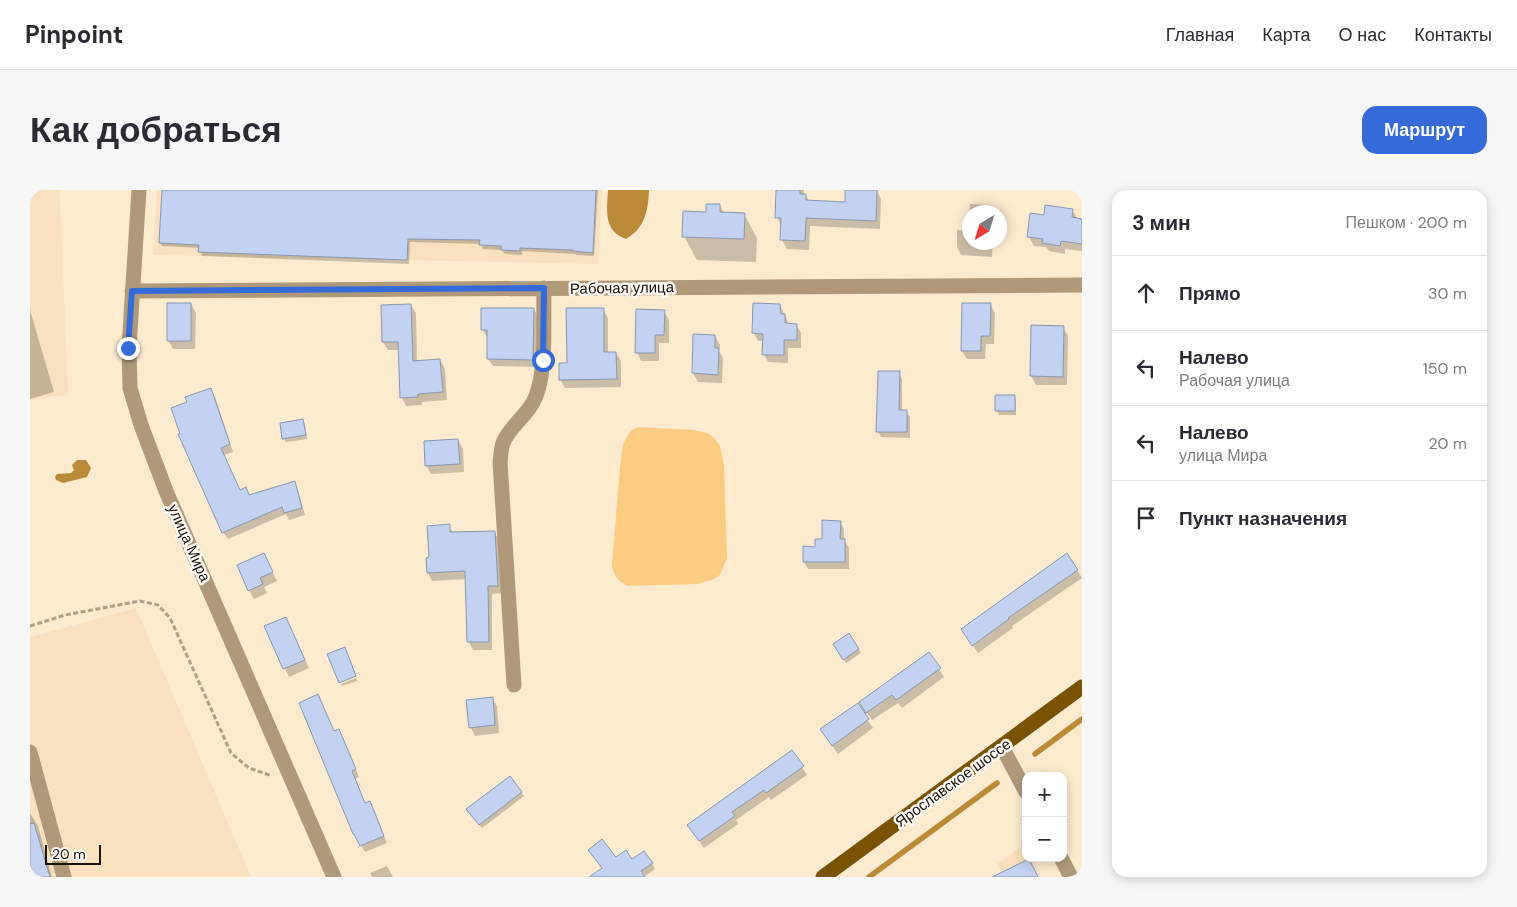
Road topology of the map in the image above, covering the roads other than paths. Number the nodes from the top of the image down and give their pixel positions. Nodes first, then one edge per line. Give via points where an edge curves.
1 (139, 190) edge
2 (1082, 285) edge
3 (544, 288) junction
4 (132, 291) junction
5 (514, 686) dead end
6 (1082, 688) edge
7 (1002, 747) junction
8 (30, 752) edge
9 (1022, 784) edge
10 (1063, 862) edge
11 (64, 877) edge
12 (334, 877) edge
13 (822, 877) edge
14 (1071, 877) edge

1 - 4 street, улица Мира
2 - 3 street, Рабочая улица
3 - 4 street, Рабочая улица
3 - 5 street via 543,360 537,394 531,408 503,444 500,462
4 - 12 street, улица Мира via 128,348 130,388 141,425 166,491
6 - 7 main road, Ярославское шоссе
7 - 9 street
7 - 13 main road, Ярославское шоссе
8 - 11 street
10 - 14 street

